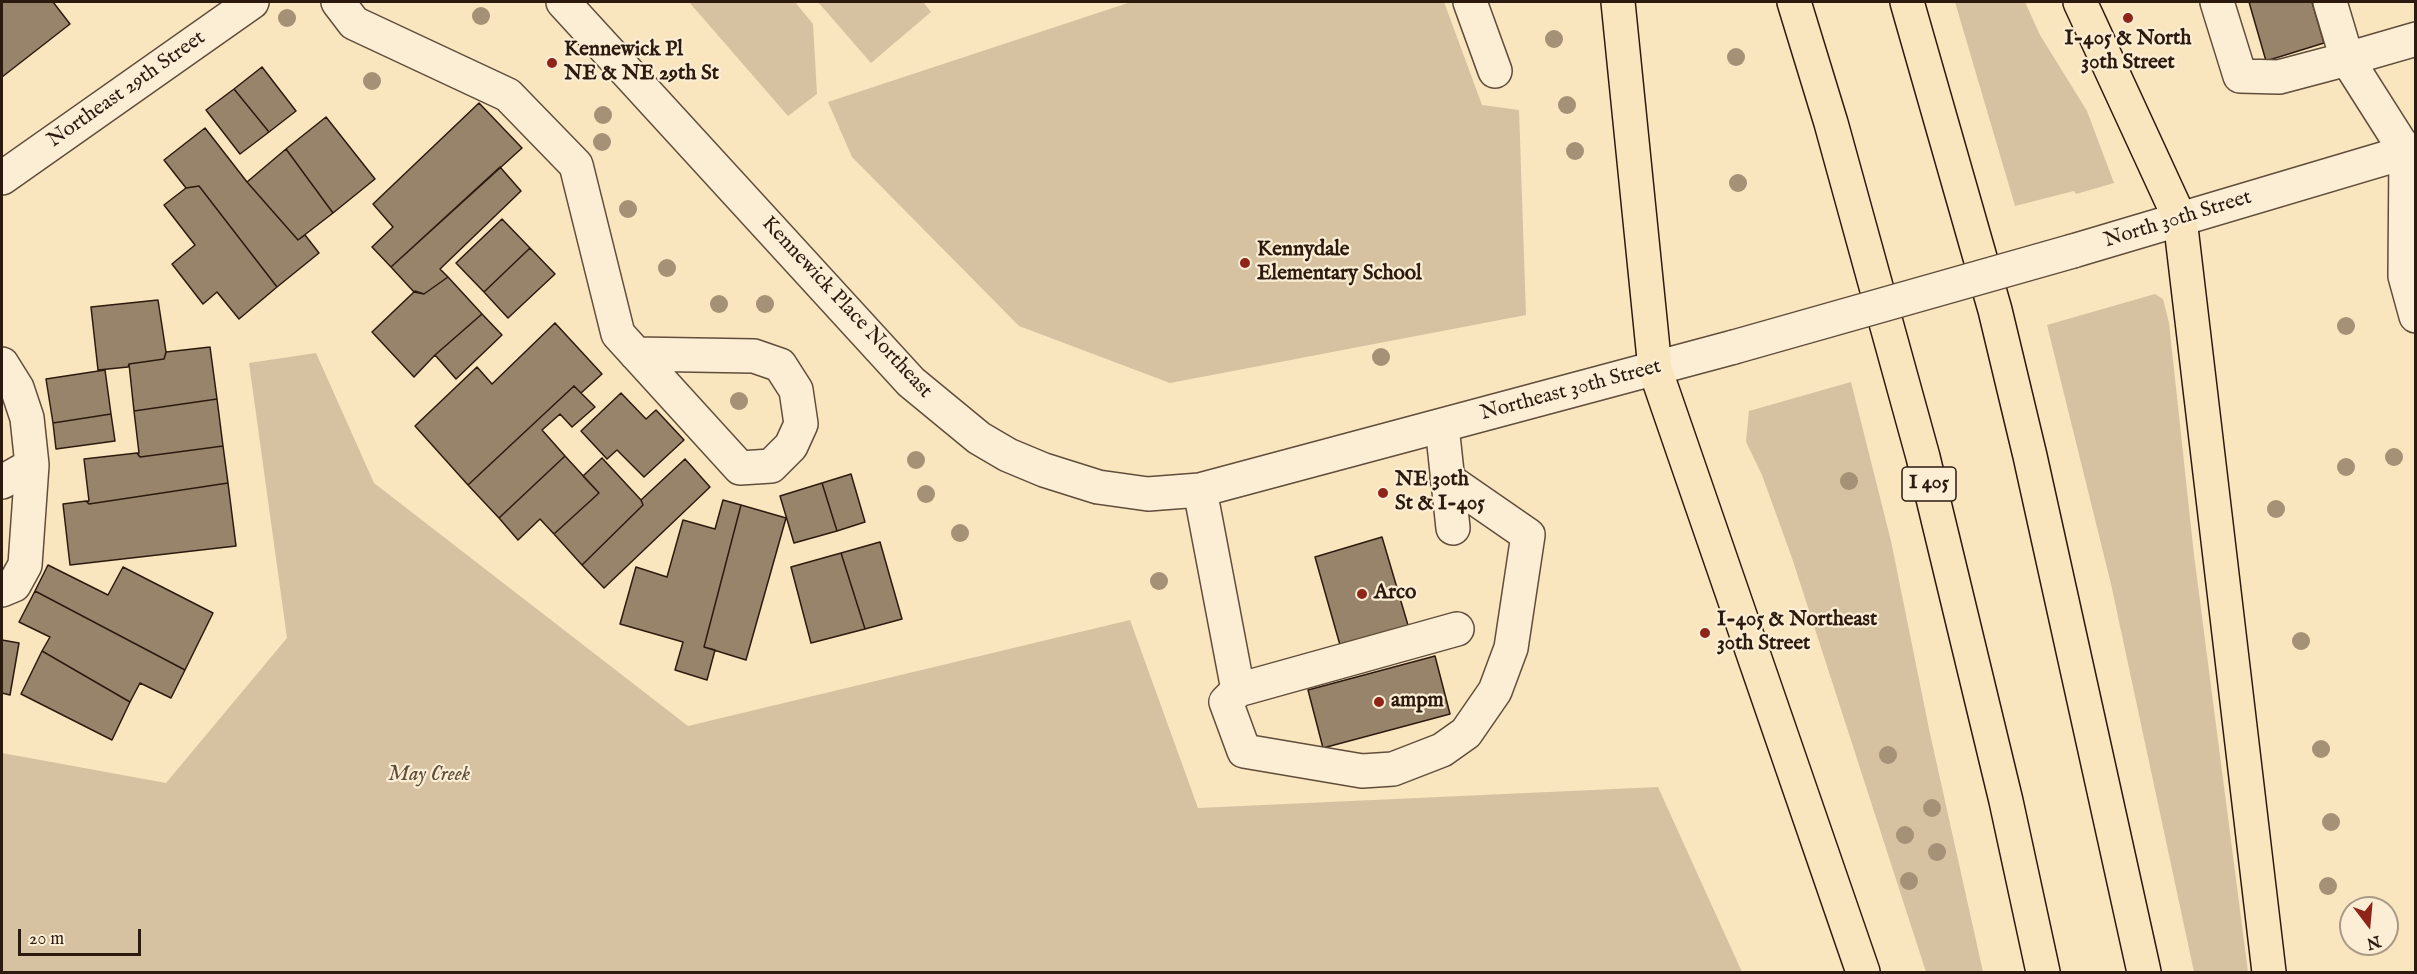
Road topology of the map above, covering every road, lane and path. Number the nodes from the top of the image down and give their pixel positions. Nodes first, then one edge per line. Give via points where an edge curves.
1 (252, 2) edge
2 (338, 2) edge
3 (563, 2) edge
4 (1470, 2) edge
5 (1618, 2) edge
6 (1794, 2) edge
7 (1907, 2) edge
8 (2080, 2) edge
9 (2217, 2) edge
10 (2330, 2) edge
11 (2415, 39) edge
12 (2347, 59) junction
13 (1495, 71) dead end
14 (2411, 150) edge
15 (2, 178) edge
16 (2180, 219) junction
17 (1940, 288) joint
18 (2415, 316) edge
19 (636, 354) junction
20 (2, 364) edge
21 (1655, 369) junction
22 (1442, 426) junction
23 (32, 465) junction
24 (1447, 479) junction
25 (2, 482) edge
26 (1200, 490) junction
27 (1453, 528) dead end
28 (2, 590) edge
29 (1456, 629) dead end
30 (1238, 690) junction
31 (1863, 972) edge
32 (2043, 972) edge
33 (2144, 972) edge
34 (2269, 972) edge

1 - 15 street, Northeast 29th Street
2 - 19 street via 354,23 508,95 576,165 618,334
3 - 26 street, Kennewick Place Northeast via 911,382 979,438 1008,455 1098,487 1148,494
4 - 13 street
5 - 21 highway
6 - 32 highway, I 405 via 1923,457
7 - 33 highway via 1976,242 2025,434
8 - 16 highway
9 - 12 street via 2240,76 2279,77
10 - 12 street
11 - 12 street
12 - 14 street
14 - 16 street, North 30th Street
14 - 18 street via 2404,276
16 - 17 street, North 30th Street, bridge
16 - 34 highway
17 - 21 street, Northeast 30th Street, bridge
19 - 19 street via 741,468 771,466 792,446 801,424 796,390 780,365 754,356
20 - 23 street via 17,388 27,418
21 - 22 street, Northeast 30th Street
21 - 31 highway
22 - 24 street
22 - 26 street, Northeast 30th Street
23 - 25 street
23 - 28 street via 26,565 14,585
24 - 27 street
24 - 30 street via 1528,535 1511,648 1495,692 1466,733 1442,750 1393,769 1362,771 1244,751 1226,702
26 - 30 street
29 - 30 street

